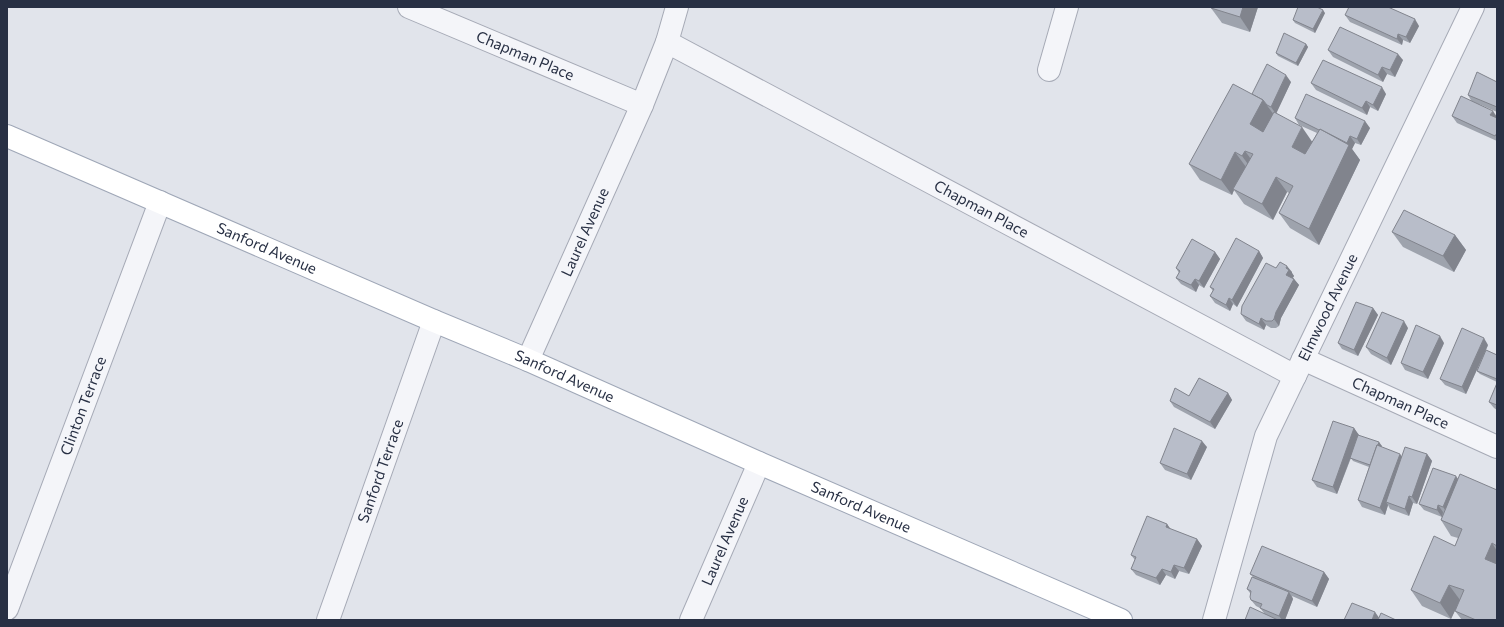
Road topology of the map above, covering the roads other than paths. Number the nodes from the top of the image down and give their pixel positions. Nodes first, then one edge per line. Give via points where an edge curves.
1 (409, 7) edge
2 (677, 7) edge
3 (1067, 7) edge
4 (1473, 7) edge
5 (667, 42) junction
6 (1049, 70) dead end
7 (642, 105) junction
8 (7, 136) edge
9 (160, 202) junction
10 (434, 321) junction
11 (528, 360) junction
12 (1299, 367) junction
13 (1497, 447) edge
14 (759, 463) junction
15 (7, 609) edge
16 (328, 620) edge
17 (691, 620) edge
18 (1121, 620) edge
19 (1214, 620) edge

1 - 7 street, Chapman Place
2 - 5 street
3 - 6 street
4 - 12 street, Elmwood Avenue
5 - 7 street, Laurel Avenue
5 - 12 street, Chapman Place
7 - 11 street, Laurel Avenue
8 - 9 main road, Sanford Avenue
9 - 10 main road, Sanford Avenue
9 - 15 street, Clinton Terrace
10 - 11 main road, Sanford Avenue
10 - 16 street, Sanford Terrace
11 - 14 main road, Sanford Avenue
12 - 13 street, Chapman Place
12 - 19 street, Elmwood Avenue via 1266,436
14 - 17 street, Laurel Avenue
14 - 18 main road, Sanford Avenue

